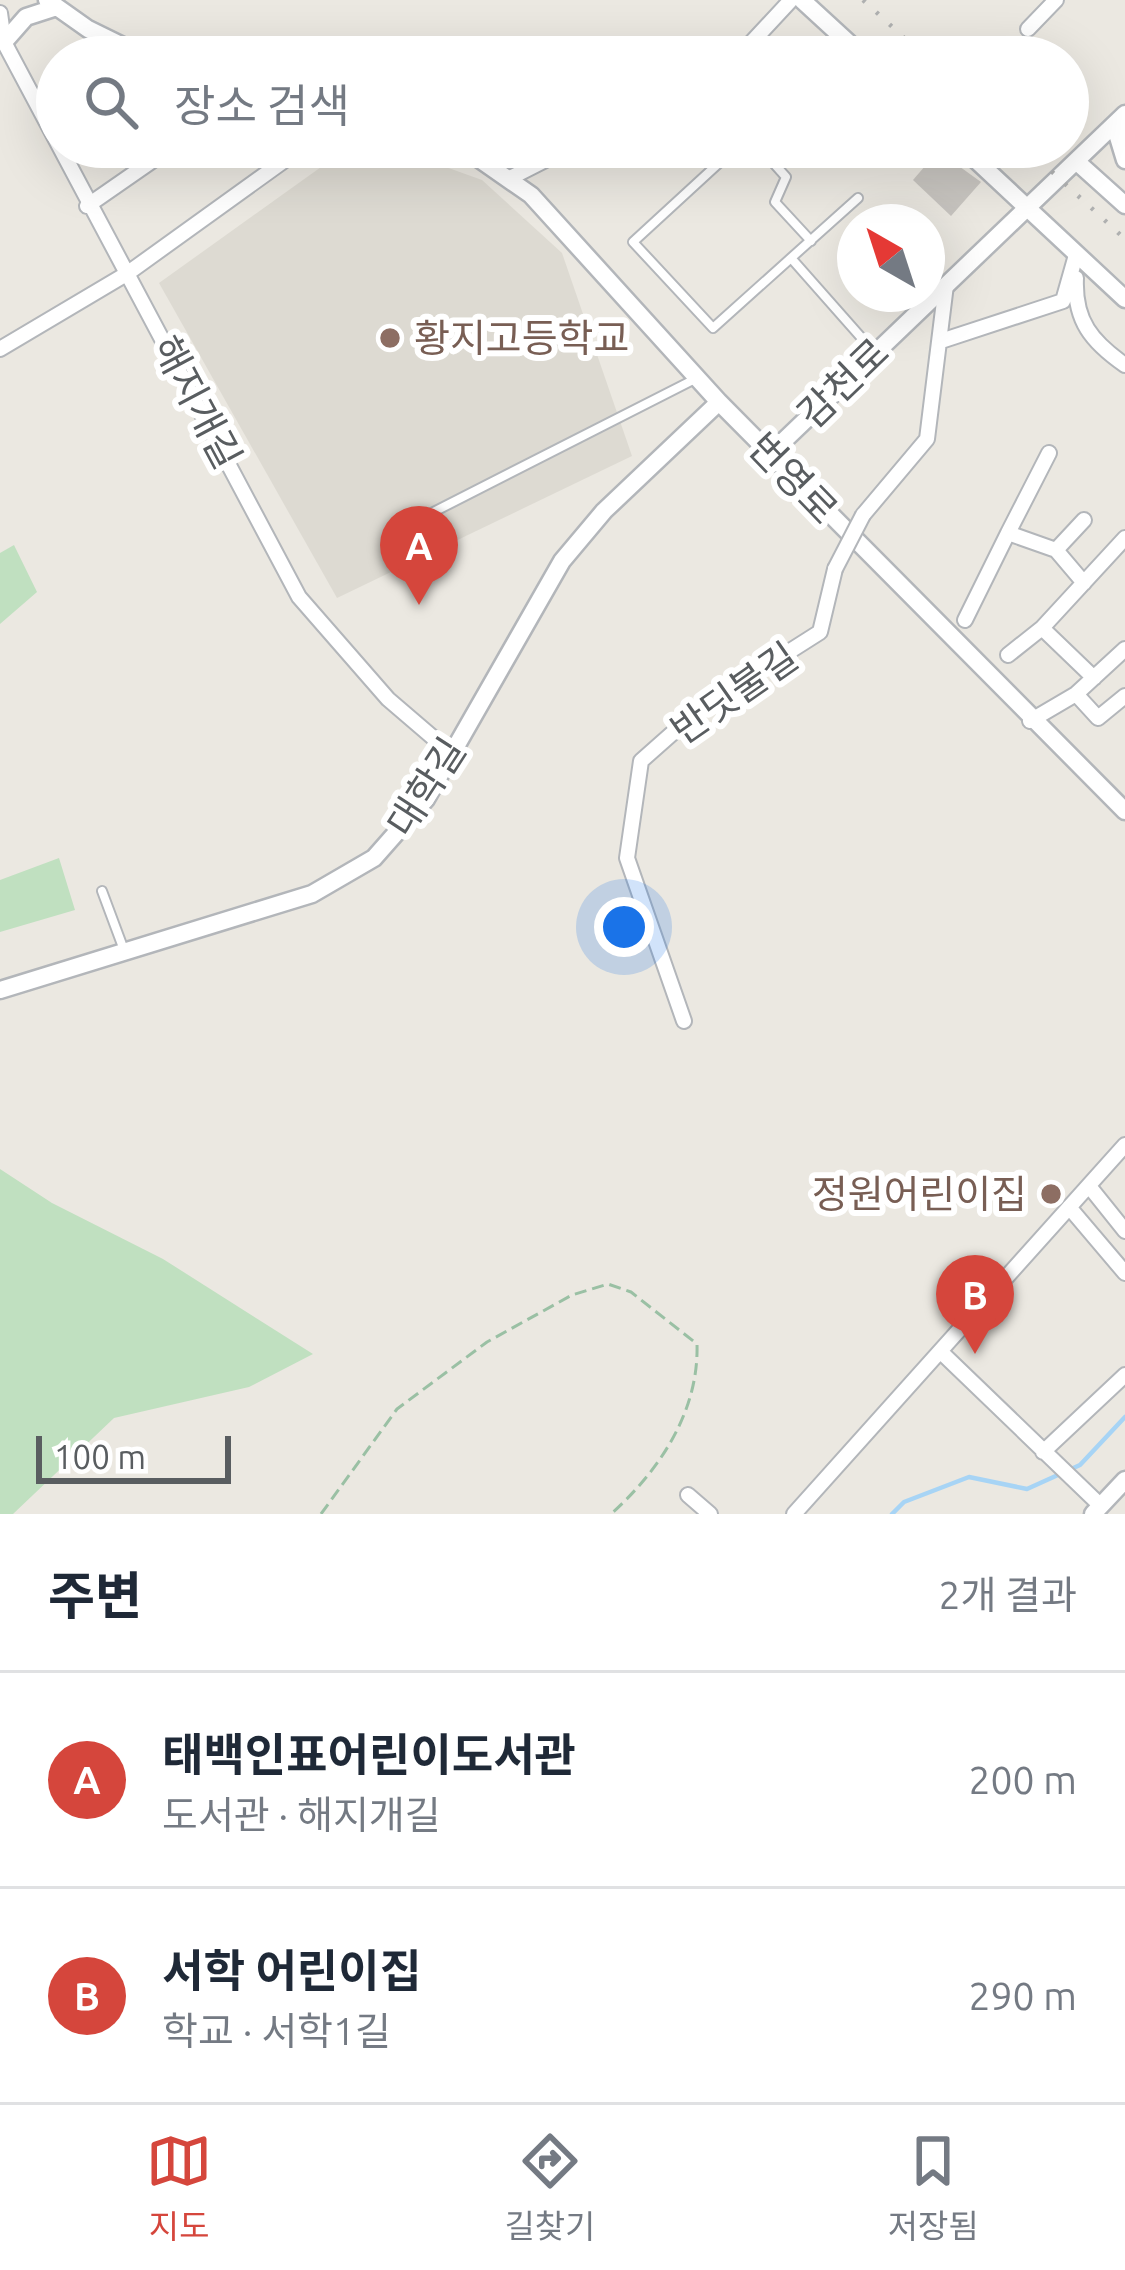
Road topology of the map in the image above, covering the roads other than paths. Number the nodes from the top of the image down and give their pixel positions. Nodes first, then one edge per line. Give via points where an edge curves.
1 (791, 0) edge
2 (802, 0) edge
3 (1056, 0) edge
4 (52, 4) edge
5 (0, 13) edge
6 (1028, 29) dead end
7 (108, 36) edge
8 (758, 36) edge
9 (841, 36) edge
10 (2, 38) edge
11 (36, 105) edge
12 (1124, 112) edge
13 (1089, 148) edge
14 (1125, 160) edge
15 (68, 168) edge
16 (142, 168) edge
17 (274, 168) edge
18 (497, 168) edge
19 (530, 168) edge
20 (714, 168) edge
21 (778, 168) edge
22 (985, 168) edge
23 (1069, 168) edge
24 (1084, 168) edge
25 (512, 177) junction
26 (858, 198) dead end
27 (87, 206) junction
28 (1125, 206) edge
29 (1028, 207) junction
30 (811, 241) junction
31 (1076, 255) junction
32 (791, 258) junction
33 (128, 273) junction
34 (946, 285) junction
35 (1125, 299) edge
36 (941, 340) junction
37 (0, 349) edge
38 (874, 353) junction
39 (1125, 365) edge
40 (696, 378) junction
41 (718, 402) junction
42 (1049, 453) dead end
43 (770, 454) junction
44 (1084, 520) dead end
45 (402, 528) dead end
46 (1008, 533) junction
47 (1125, 538) edge
48 (1056, 550) junction
49 (1084, 583) junction
50 (965, 620) dead end
51 (1042, 628) junction
52 (1125, 649) edge
53 (1008, 655) dead end
54 (1094, 678) junction
55 (1076, 694) junction
56 (1125, 696) edge
57 (1030, 721) junction
58 (451, 753) junction
59 (1125, 811) edge
60 (102, 891) dead end
61 (124, 952) junction
62 (0, 989) edge
63 (684, 1021) dead end
64 (1125, 1145) edge
65 (1089, 1186) junction
66 (1069, 1207) junction
67 (1125, 1231) edge
68 (1125, 1273) edge
69 (941, 1352) junction
70 (1125, 1375) edge
71 (1043, 1452) junction
72 (1125, 1480) edge
73 (688, 1495) dead end
74 (1097, 1510) edge
75 (710, 1514) edge
76 (794, 1514) edge

1 - 8 street
2 - 9 street
3 - 6 street
4 - 7 street
4 - 10 street
5 - 10 street, 해지개길
10 - 11 street, 해지개길
12 - 13 street, 감천로
12 - 14 street via 1118,137
15 - 27 street, 해지개길
16 - 27 street
17 - 33 street
18 - 25 street, 번영로
19 - 25 street
20 - 32 lane via 633,242 713,328
21 - 30 lane via 786,177 775,202
22 - 29 street
23 - 29 street, 감천로
24 - 28 street
25 - 40 street, 번영로
26 - 30 lane
27 - 33 street, 해지개길
29 - 31 street
29 - 34 street, 감천로
30 - 32 lane
31 - 35 street
31 - 36 street via 1063,301
31 - 39 street via 1075,305 1092,342
32 - 38 lane
33 - 37 street
33 - 58 street, 해지개길 via 299,597 388,699
34 - 36 street
34 - 38 street, 감천로
36 - 63 street, 반딧불길, bridge via 927,440 863,515 835,569 820,632 702,707 641,761 627,858
38 - 43 street, 감천로
40 - 41 street, 번영로
40 - 45 lane
41 - 43 street, 번영로
41 - 58 street, 대학길 via 562,561
42 - 46 street
43 - 57 street, 번영로
44 - 48 street
46 - 48 street
46 - 50 street
47 - 49 street
48 - 49 street
49 - 51 street
51 - 53 street
51 - 54 street
52 - 54 street
54 - 55 street
55 - 56 street via 1098,718
55 - 57 street
57 - 59 street, 번영로
58 - 61 street, 대학길 via 404,831 345,877
60 - 61 lane
61 - 62 street, 대학길
64 - 65 street
65 - 66 street
65 - 67 street
66 - 68 street
66 - 69 street
69 - 71 street
69 - 76 street
70 - 71 street
71 - 74 street
72 - 74 street
73 - 75 street

